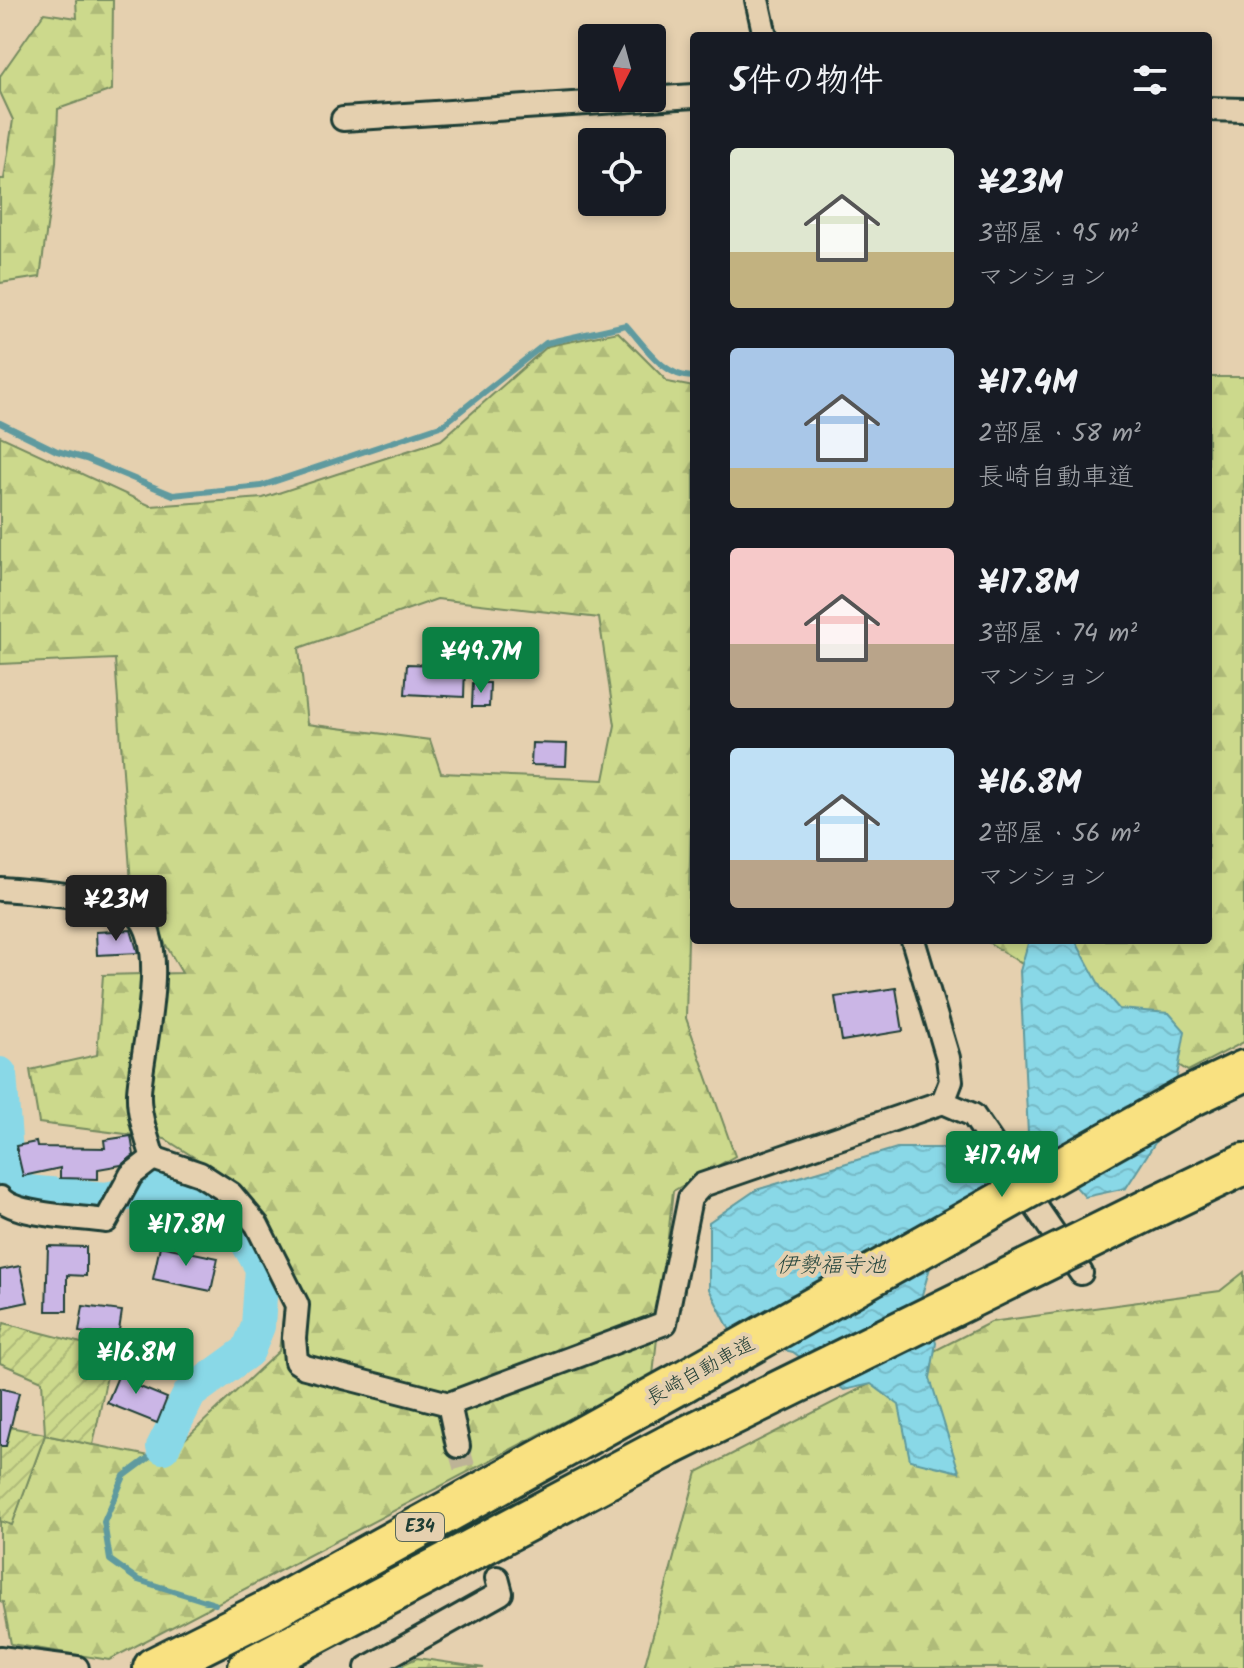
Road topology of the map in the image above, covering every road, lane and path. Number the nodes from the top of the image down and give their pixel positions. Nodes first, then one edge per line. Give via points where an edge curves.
1 (757, 0) edge
2 (764, 32) edge
3 (690, 96) edge
4 (1212, 109) edge
5 (1244, 110) edge
6 (343, 119) dead end
7 (0, 889) edge
8 (914, 944) edge
9 (1244, 1071) edge
10 (943, 1102) junction
11 (153, 1158) junction
12 (1244, 1164) edge
13 (0, 1198) edge
14 (1081, 1273) dead end
15 (449, 1404) junction
16 (458, 1446) tunnel mouth
17 (497, 1578) dead end
18 (0, 1658) edge
19 (77, 1668) edge
20 (154, 1668) edge
21 (249, 1668) edge
22 (367, 1668) edge

1 - 2 street
3 - 6 street
4 - 5 street
7 - 11 street via 80,898 138,914 149,935 152,959 150,1027 138,1095
8 - 10 street via 948,1058 951,1081
9 - 20 highway, 長崎自動車道 / E34, bridge via 266,1612
10 - 14 street via 973,1115
10 - 15 street via 702,1185 690,1198 665,1323
11 - 13 street via 131,1175 106,1221 23,1209
11 - 15 street via 211,1180 257,1225 297,1305 296,1361
12 - 21 highway, E34, bridge via 670,1445
15 - 16 street
17 - 22 street via 501,1593
18 - 19 street

